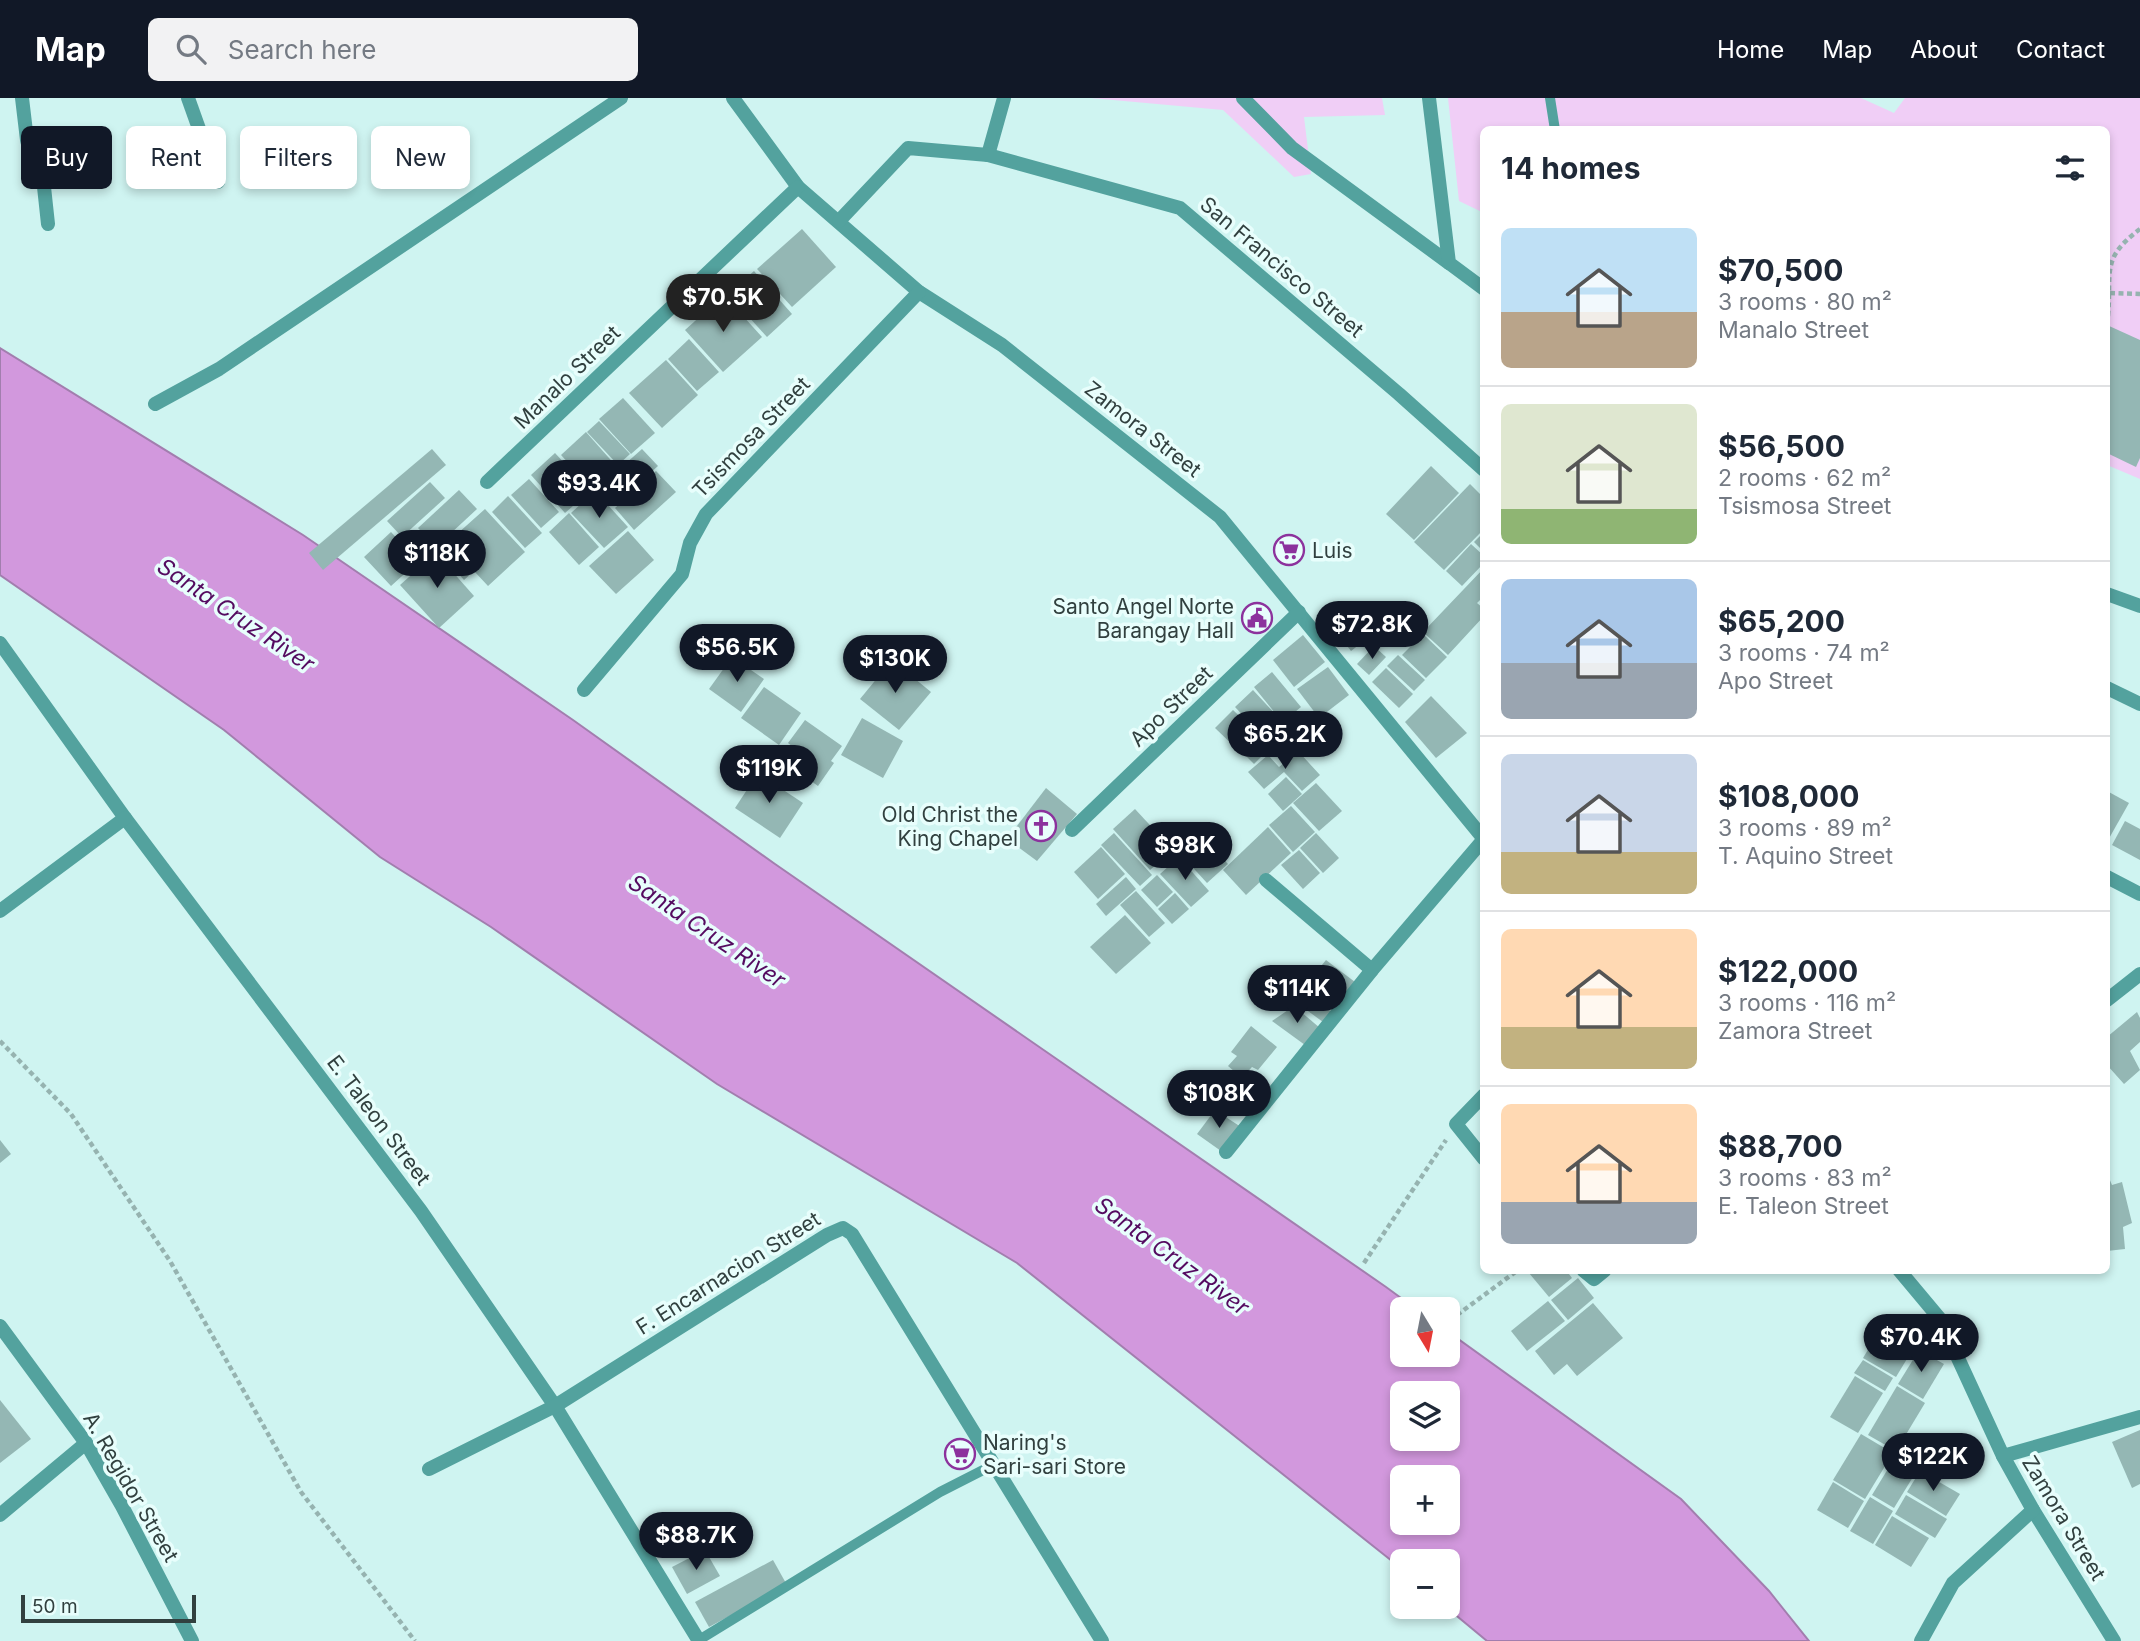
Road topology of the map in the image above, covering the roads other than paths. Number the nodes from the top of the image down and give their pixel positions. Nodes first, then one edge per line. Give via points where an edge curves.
1 (22, 98) edge
2 (188, 98) edge
3 (621, 98) edge
4 (733, 98) edge
5 (1004, 98) edge
6 (1243, 98) edge
7 (1429, 98) edge
8 (1550, 98) edge
9 (198, 126) edge
10 (1554, 126) edge
11 (988, 155) junction
12 (798, 187) junction
13 (839, 221) junction
14 (48, 224) dead end
15 (1449, 263) junction
16 (1480, 286) edge
17 (919, 292) junction
18 (155, 404) dead end
19 (1480, 466) edge
20 (487, 482) dead end
21 (2110, 595) edge
22 (2140, 606) edge
23 (1299, 612) junction
24 (0, 643) edge
25 (2110, 689) edge
26 (584, 690) dead end
27 (2140, 704) edge
28 (125, 818) junction
29 (1072, 830) dead end
30 (1480, 834) edge
31 (1480, 844) edge
32 (2110, 879) edge
33 (1266, 880) dead end
34 (2140, 894) edge
35 (0, 911) edge
36 (1372, 970) junction
37 (2140, 974) edge
38 (2110, 998) edge
39 (1480, 1099) edge
40 (1226, 1152) dead end
41 (1480, 1155) edge
42 (1902, 1274) edge
43 (0, 1326) edge
44 (555, 1406) junction
45 (2140, 1417) edge
46 (86, 1443) junction
47 (2003, 1456) junction
48 (993, 1465) junction
49 (429, 1469) dead end
50 (2033, 1510) junction
51 (0, 1515) edge
52 (192, 1641) edge
53 (698, 1641) edge
54 (1102, 1641) edge
55 (1921, 1641) edge
56 (2114, 1641) edge

1 - 14 street via 29,150 44,187
2 - 9 street
3 - 18 street via 219,369
4 - 12 street, Zamora Street
5 - 11 street
6 - 15 street via 1292,148
7 - 15 street
8 - 10 lane
11 - 13 street, San Francisco Street via 908,148
11 - 19 street, San Francisco Street via 1180,208
12 - 13 street, Zamora Street
12 - 20 street, Manalo Street
13 - 17 street, Zamora Street
15 - 16 street
17 - 23 street, Zamora Street via 1002,345 1220,517
17 - 26 street, Tsismosa Street via 706,514 690,543 682,574
21 - 22 street
23 - 29 street, Apo Street
23 - 30 street, Zamora Street
24 - 28 street, E. Taleon Street
25 - 27 street
28 - 35 street
28 - 44 street, E. Taleon Street via 421,1210
31 - 36 street
32 - 34 street
33 - 36 street
36 - 40 street
37 - 38 street
39 - 41 street via 1456,1125
42 - 47 street, Zamora Street via 1940,1319
43 - 46 street, A. Regidor Street
44 - 48 street, F. Encarnacion Street via 843,1228 852,1234
44 - 49 street, F. Encarnacion Street
44 - 53 street, E. Taleon Street
45 - 47 street
46 - 51 street
46 - 52 street, A. Regidor Street
47 - 50 street, Zamora Street
48 - 53 lane via 940,1492
48 - 54 street, F. Encarnacion Street
50 - 55 street via 1952,1583
50 - 56 street, Zamora Street

